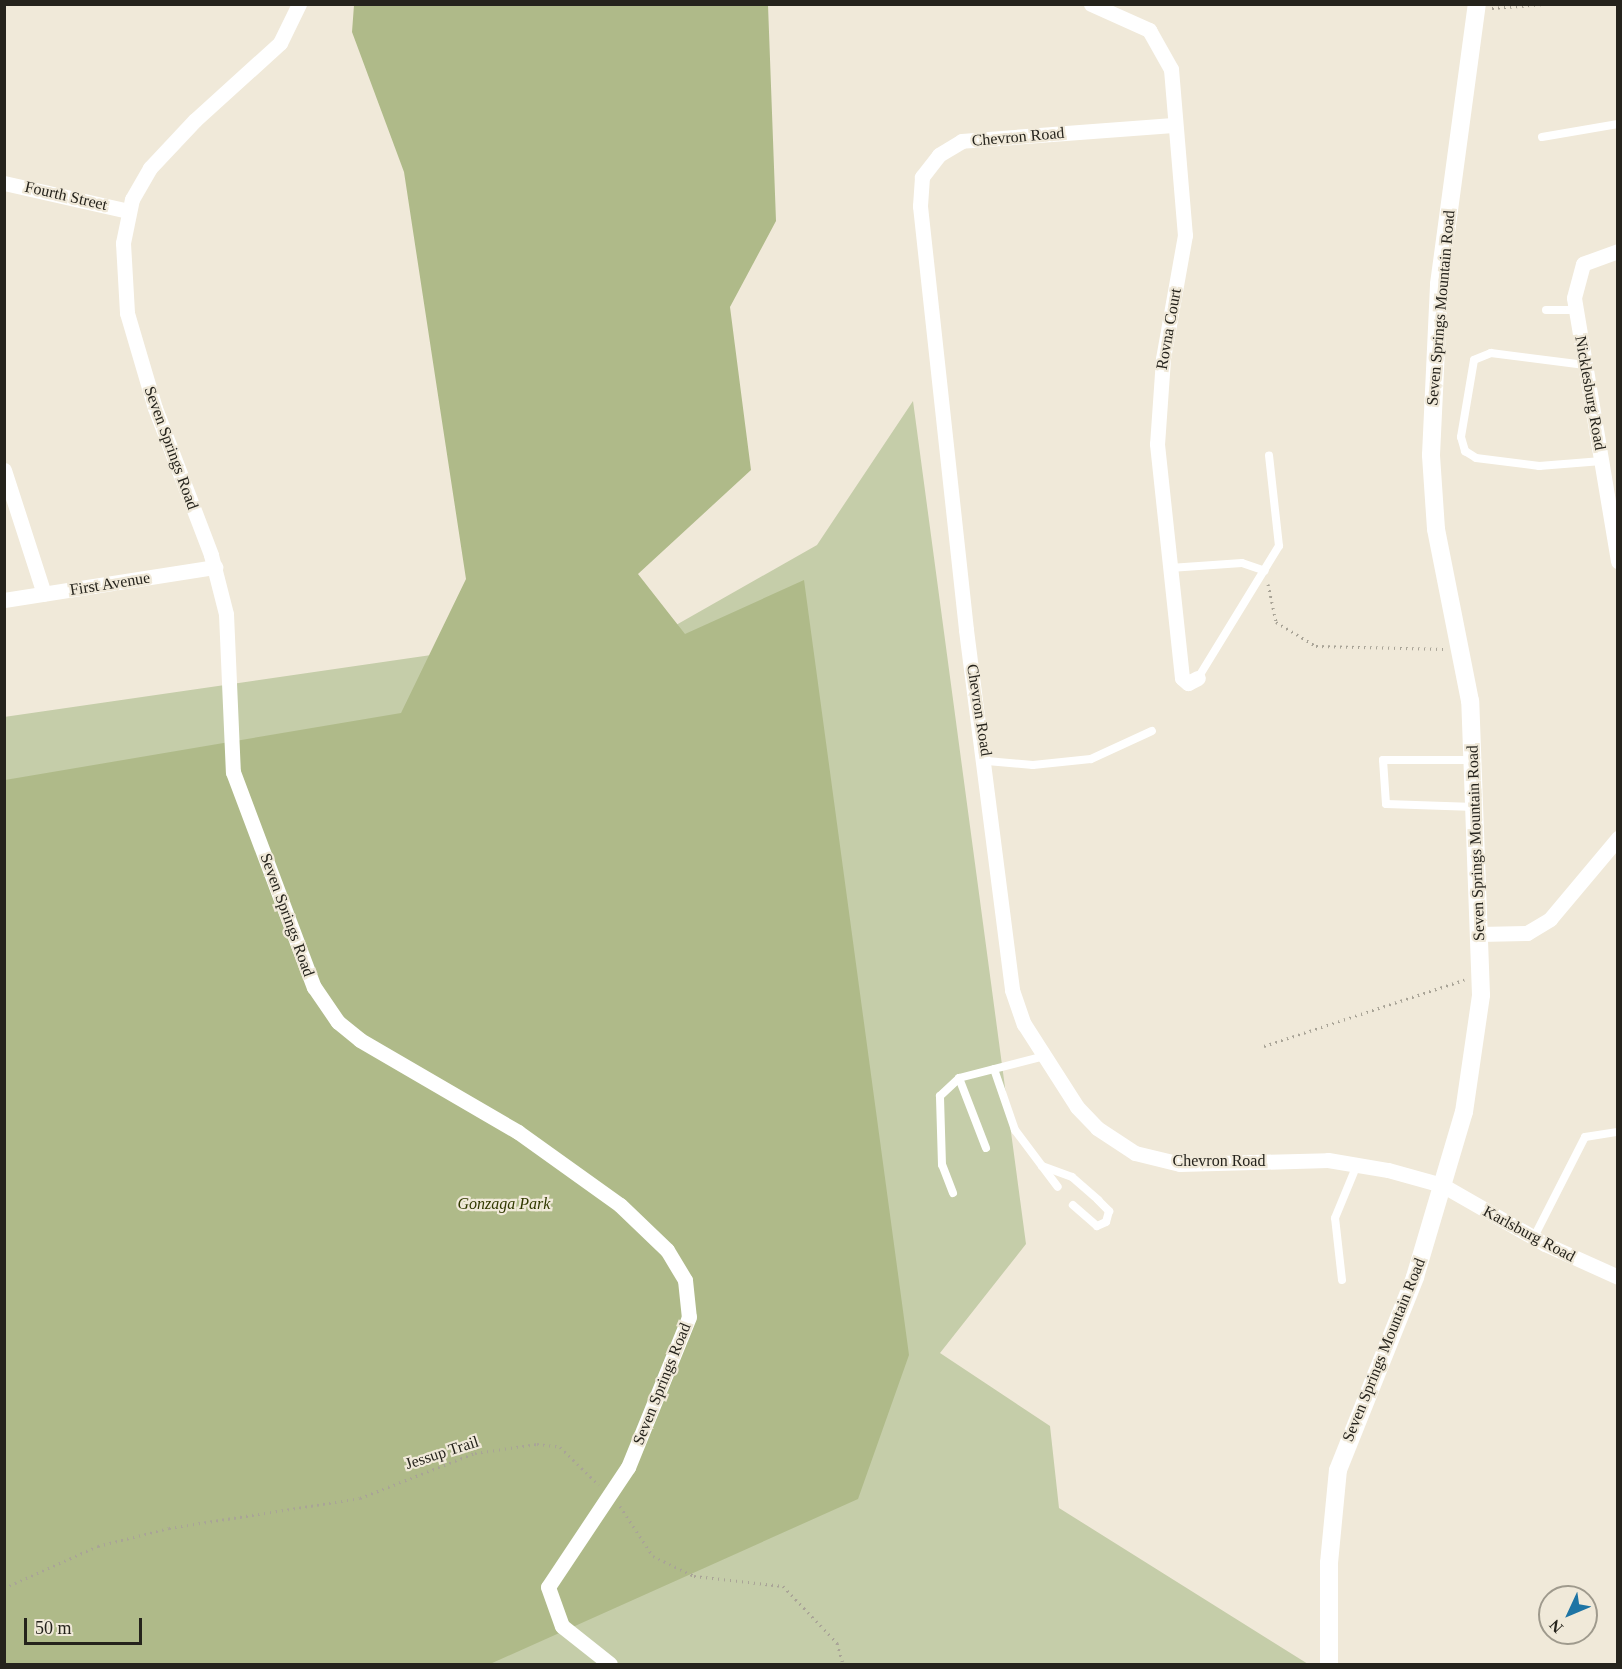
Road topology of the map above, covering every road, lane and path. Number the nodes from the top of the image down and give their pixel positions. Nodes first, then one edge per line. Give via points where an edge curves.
1 (299, 4) edge
2 (1091, 4) edge
3 (1477, 4) edge
4 (1484, 4) edge
5 (1544, 4) edge
6 (1617, 124) edge
7 (1173, 125) junction
8 (1542, 137) dead end
9 (4, 183) edge
10 (128, 211) junction
11 (1617, 251) edge
12 (1546, 310) dead end
13 (1576, 310) junction
14 (1586, 364) junction
15 (1269, 456) dead end
16 (1602, 461) junction
17 (4, 470) edge
18 (1617, 561) edge
19 (214, 567) junction
20 (1170, 568) junction
21 (1265, 571) junction
22 (44, 594) junction
23 (4, 600) edge
24 (1459, 653) junction
25 (1198, 678) joint
26 (1152, 731) dead end
27 (1474, 760) junction
28 (987, 761) junction
29 (1476, 807) junction
30 (1617, 838) edge
31 (1479, 934) junction
32 (1480, 975) junction
33 (1264, 1046) dead end
34 (1041, 1057) junction
35 (994, 1069) junction
36 (959, 1078) junction
37 (1617, 1132) edge
38 (986, 1148) dead end
39 (1357, 1163) junction
40 (1042, 1166) junction
41 (1442, 1185) junction
42 (1058, 1187) dead end
43 (953, 1192) dead end
44 (1073, 1205) dead end
45 (1534, 1238) junction
46 (1617, 1277) edge
47 (1342, 1280) dead end
48 (613, 1496) junction
49 (4, 1588) edge
50 (610, 1665) edge
51 (843, 1665) edge
52 (1329, 1665) edge

1 - 10 street, Seven Springs Road via 280,43 150,168
2 - 7 street, Rovna Court via 1149,30 1161,45 1171,69
3 - 24 street, Seven Springs Mountain Road via 1431,379 1436,529
4 - 5 path
6 - 8 lane
7 - 20 street, Rovna Court via 1185,235 1156,413
7 - 28 street, Chevron Road via 962,141 939,155 922,177 920,206 966,630
9 - 10 street, Fourth Street
10 - 19 street, Seven Springs Road via 123,243 127,313 155,408
11 - 13 street, Nicklesburg Road via 1588,259 1578,269
12 - 13 lane
13 - 14 street, Nicklesburg Road
14 - 16 street, Nicklesburg Road
14 - 16 lane via 1491,353 1474,360 1467,375 1461,436 1465,451 1476,458 1539,466
15 - 21 lane via 1279,546
16 - 18 street, Nicklesburg Road
17 - 22 street
19 - 22 street, First Avenue
19 - 48 street, Seven Springs Road via 226,614 233,772 314,987 338,1022 360,1040 518,1132 620,1205 667,1250 685,1281 689,1317
20 - 21 lane via 1242,563
20 - 25 street, Rovna Court via 1182,678 1188,683
21 - 24 path via 1276,622 1316,646
21 - 25 lane
22 - 23 street, First Avenue
24 - 27 street, Seven Springs Mountain Road
26 - 28 lane via 1091,759 1033,765
27 - 29 street, Seven Springs Mountain Road
27 - 29 lane via 1383,760 1386,804
28 - 34 street, Chevron Road via 1012,990
29 - 31 street, Seven Springs Mountain Road
30 - 31 street via 1550,919 1527,933
31 - 32 street, Seven Springs Mountain Road
32 - 33 path
32 - 41 street, Seven Springs Mountain Road via 1474,1070
34 - 35 lane
34 - 39 street, Chevron Road via 1097,1128 1152,1158 1180,1164
35 - 36 lane
35 - 40 lane via 1015,1130
36 - 38 lane
36 - 43 lane via 940,1096 936,1124 942,1164
37 - 45 lane via 1585,1137
39 - 41 street, Chevron Road
39 - 47 lane via 1335,1218
40 - 42 lane
40 - 44 lane via 1062,1170 1089,1192 1109,1211 1106,1222 1096,1226
41 - 45 street, Karlsburg Road
41 - 52 street, Seven Springs Mountain Road via 1415,1277 1338,1470 1329,1563
45 - 46 street, Karlsburg Road
48 - 49 path, Jessup Trail via 560,1447 537,1444 475,1453 360,1498 169,1528 98,1546
48 - 50 street, Seven Springs Road via 548,1587 562,1626
48 - 51 path, Jessup Trail via 653,1556 694,1576 783,1586 837,1643

